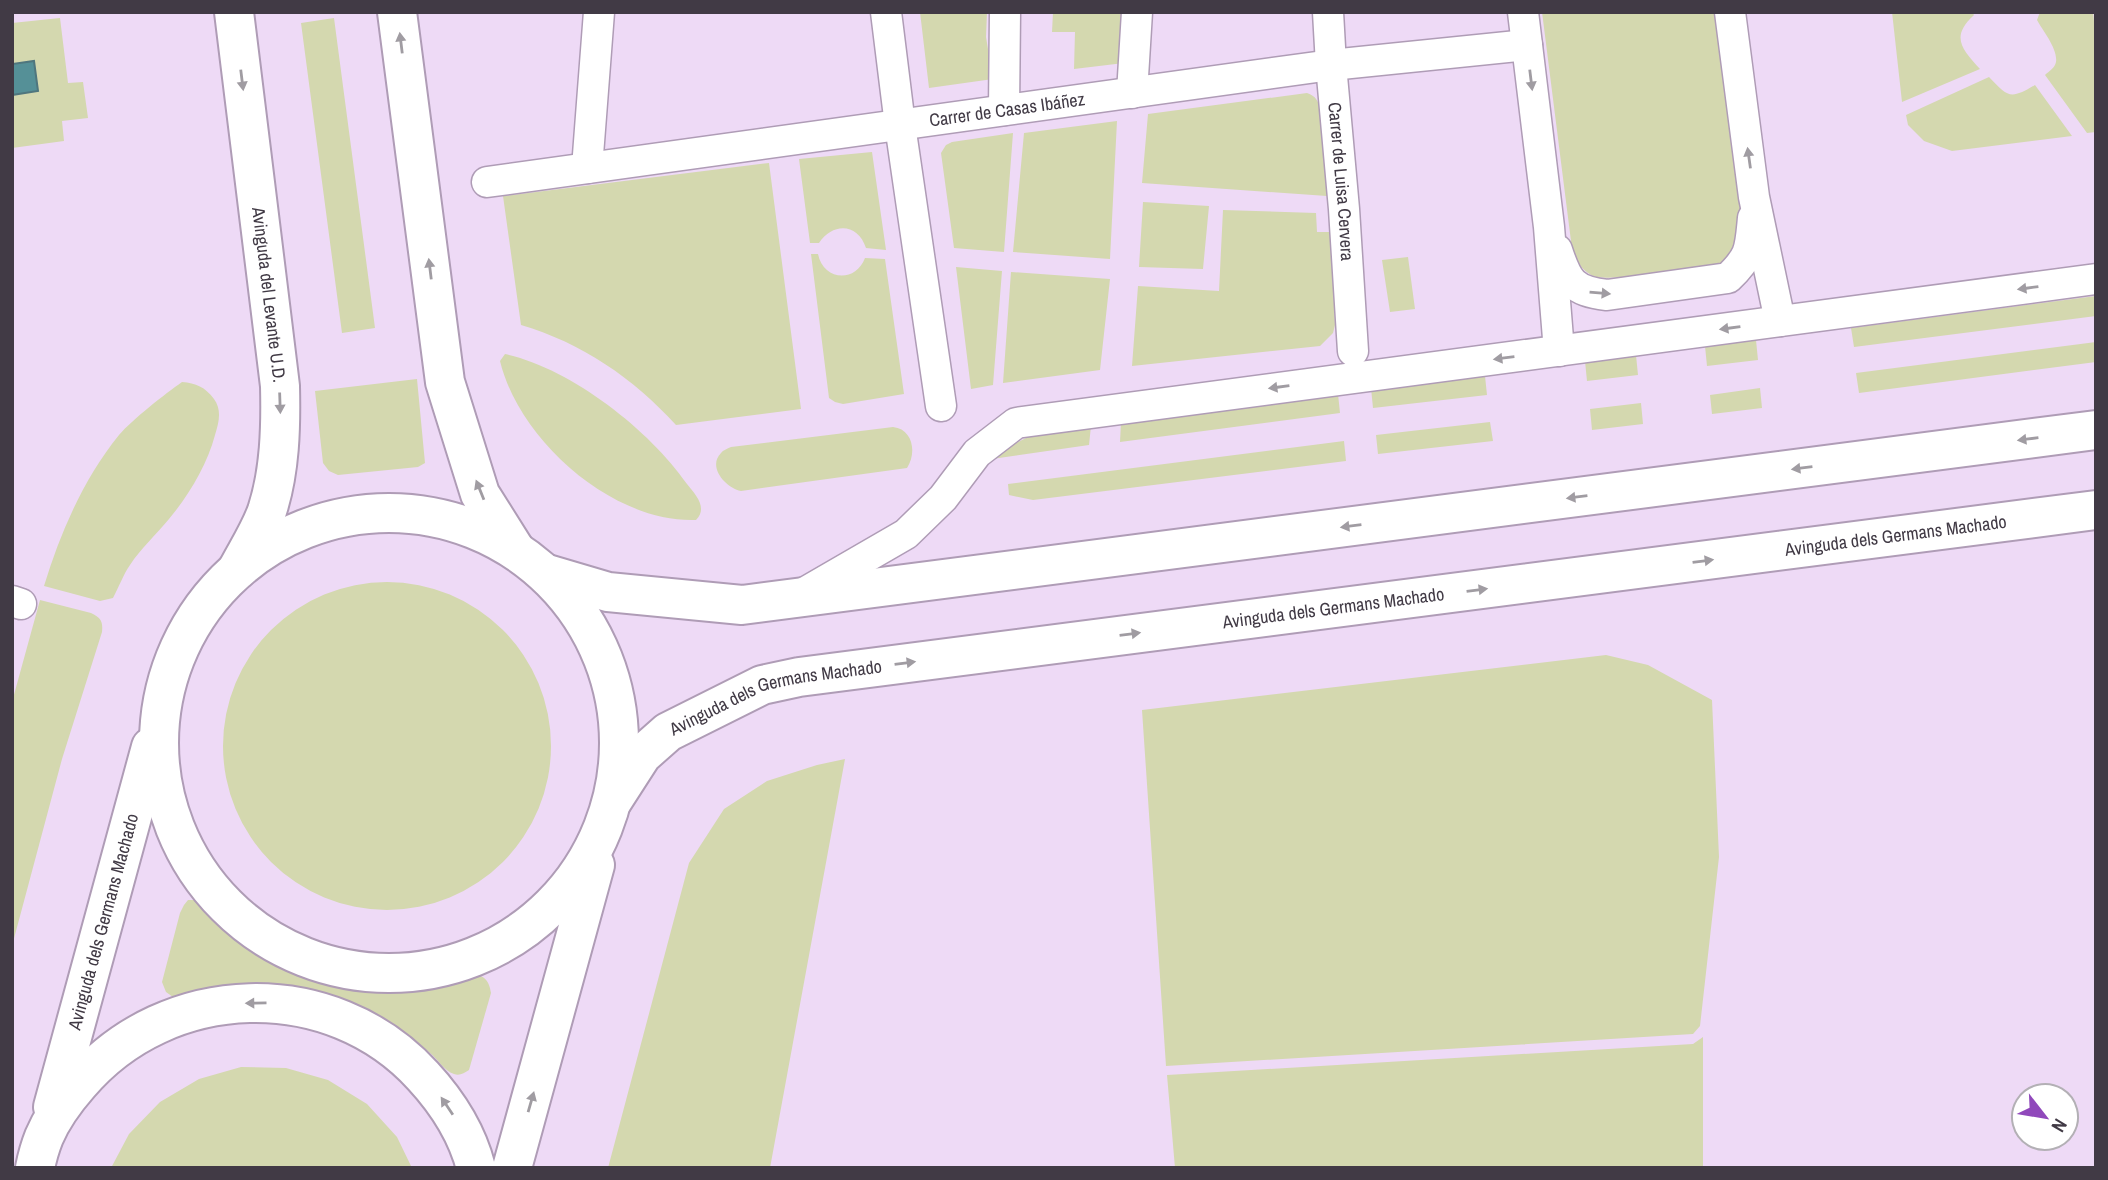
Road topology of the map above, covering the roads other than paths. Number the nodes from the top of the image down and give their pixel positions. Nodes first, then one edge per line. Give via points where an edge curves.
1 (234, 12) edge
2 (397, 12) edge
3 (598, 12) edge
4 (886, 12) edge
5 (1005, 12) edge
6 (1137, 12) edge
7 (1328, 12) edge
8 (1523, 12) edge
9 (1730, 12) edge
10 (1527, 45) junction
11 (1331, 65) junction
12 (1132, 93) junction
13 (1004, 110) junction
14 (900, 125) junction
15 (587, 168) junction
16 (487, 182) dead end
17 (1754, 197) junction
18 (1549, 226) junction
19 (2096, 279) edge
20 (1780, 321) junction
21 (1353, 351) dead end
22 (1559, 351) junction
23 (941, 407) dead end
24 (2096, 430) edge
25 (2096, 510) edge
26 (514, 548) junction
27 (237, 570) junction
28 (547, 574) junction
29 (795, 599) junction
30 (160, 714) junction
31 (610, 810) junction
32 (41, 1146) edge
33 (14, 1168) edge
34 (476, 1168) edge
35 (512, 1168) edge

1 -> 27 main road, Avinguda del Levante U.D. via 281,417 267,511
26 -> 2 main road via 480,494 445,382
3 - 15 street
4 - 14 street
5 - 13 street
6 - 12 street
7 - 11 street, Carrer de Luisa Cervera
8 - 10 street
17 -> 9 street
10 - 11 street, Carrer de Casas Ibáñez
10 -> 18 street
11 - 12 street, Carrer de Casas Ibáñez
11 - 21 street, Carrer de Luisa Cervera
12 - 13 street, Carrer de Casas Ibáñez
13 - 14 street, Carrer de Casas Ibáñez
14 - 15 street, Carrer de Casas Ibáñez
14 - 23 street
15 - 16 street, Carrer de Casas Ibáñez
18 -> 17 street via 1566,276 1592,293 1607,295 1728,278 1751,248
17 - 20 street
18 - 22 street
19 -> 20 street
20 -> 22 street
22 -> 29 street via 1016,423 976,453 943,498 906,534
24 -> 29 main road
31 -> 25 main road, Avinguda dels Germans Machado via 642,755 668,732 762,685 799,677
26 - 27 main road via 477,529 436,516 394,512 310,527 272,545
26 - 28 main road
27 - 30 main road via 200,611 174,661
28 - 29 main road via 608,592 736,604
28 - 31 main road via 579,611 603,655 617,702 620,751
30 - 31 main road via 159,760 166,804 182,847 206,885 237,918 273,944 314,962 358,973 403,975 448,967 490,951 528,928 561,897 588,860
30 - 32 main road, Avinguda dels Germans Machado
35 -> 31 main road, Avinguda dels Germans Machado
32 - 33 main road
34 -> 32 main road via 458,1122 411,1062 344,1020 269,1002 230,1003 189,1012 155,1024 121,1044 91,1069 67,1098

